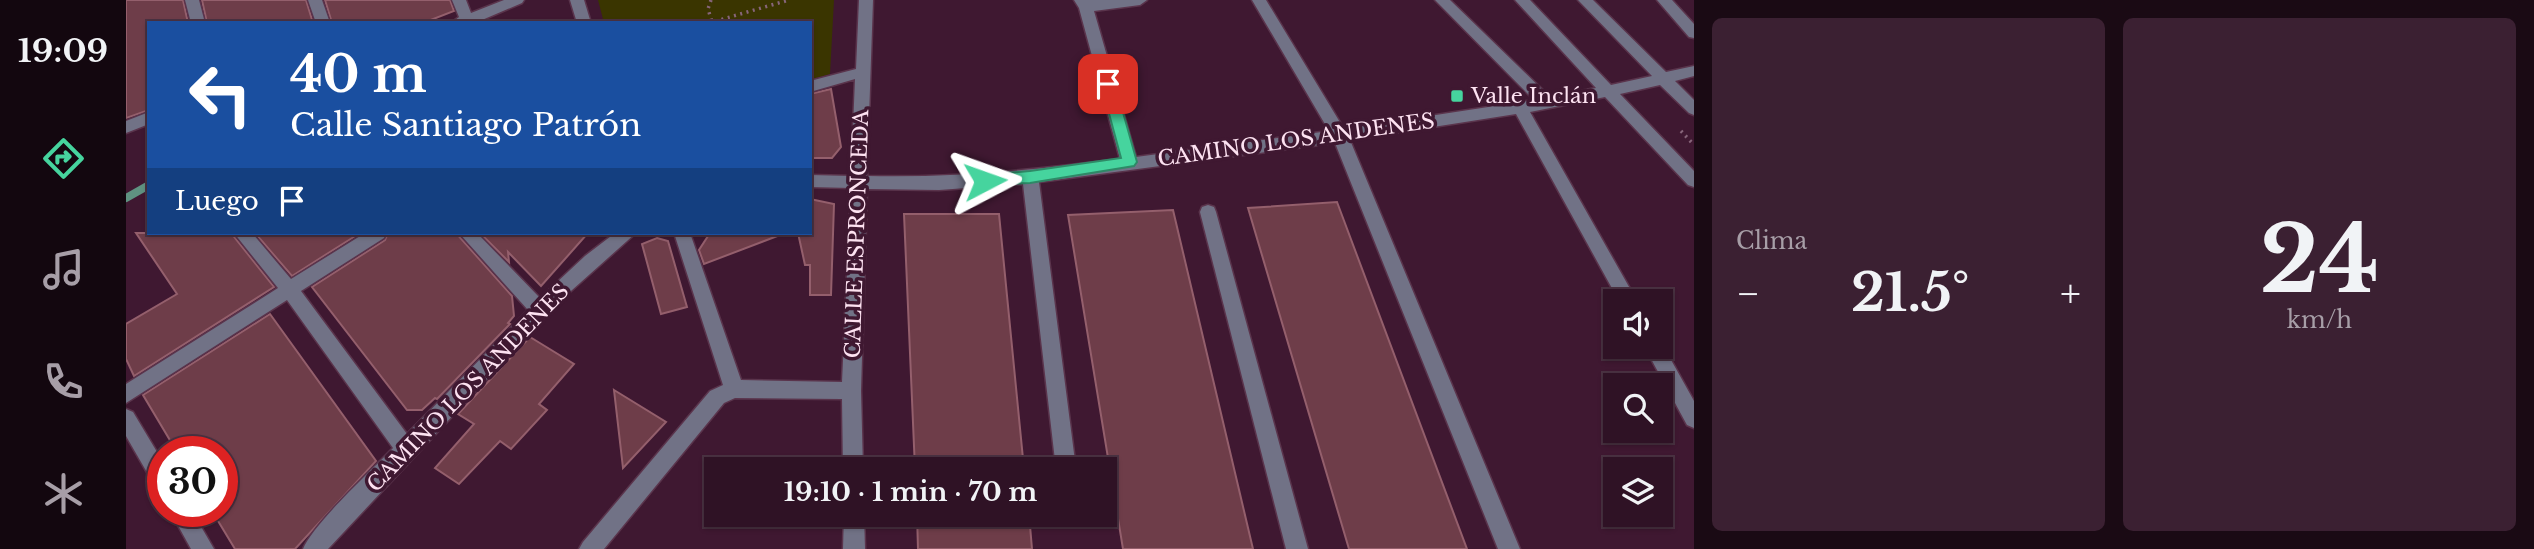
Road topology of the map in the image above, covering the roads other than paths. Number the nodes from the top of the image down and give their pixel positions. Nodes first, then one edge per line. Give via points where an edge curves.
1 (192, 0) edge
2 (314, 0) edge
3 (459, 0) edge
4 (517, 0) edge
5 (577, 0) edge
6 (866, 0) edge
7 (1140, 0) edge
8 (1259, 0) edge
9 (1442, 0) edge
10 (1522, 0) edge
11 (1585, 0) edge
12 (1664, 0) edge
13 (1084, 3) edge
14 (197, 21) edge
15 (322, 21) edge
16 (464, 21) edge
17 (466, 21) edge
18 (583, 21) edge
19 (1694, 33) edge
20 (1694, 71) edge
21 (863, 72) junction
22 (1665, 79) junction
23 (812, 86) edge
24 (1609, 91) junction
25 (1547, 103) junction
26 (1520, 108) junction
27 (1694, 109) edge
28 (147, 119) edge
29 (126, 127) edge
30 (1340, 136) junction
31 (1129, 162) junction
32 (1030, 177) junction
33 (812, 181) edge
34 (1694, 181) edge
35 (860, 182) junction
36 (1208, 212) dead end
37 (244, 235) edge
38 (375, 235) edge
39 (469, 235) edge
40 (625, 235) edge
41 (683, 235) edge
42 (1621, 289) edge
43 (289, 290) junction
44 (540, 311) junction
45 (1660, 359) edge
46 (734, 389) junction
47 (851, 391) junction
48 (126, 394) edge
49 (126, 418) edge
50 (1694, 419) edge
51 (406, 449) junction
52 (147, 454) edge
53 (853, 457) edge
54 (1065, 457) edge
55 (190, 527) edge
56 (854, 527) edge
57 (319, 546) edge
58 (203, 549) edge
59 (590, 549) edge
60 (854, 549) edge
61 (1297, 549) edge
62 (1509, 549) edge

1 - 14 street
2 - 15 street
3 - 16 street
4 - 17 street
5 - 18 street
6 - 21 street, CALLE ESPRONCEDA
7 - 13 street
8 - 30 street
9 - 25 street
10 - 24 street
11 - 22 street
12 - 19 street
13 - 31 street
20 - 22 street, CAMINO LOS ANDENES
21 - 23 street
21 - 35 street, CALLE ESPRONCEDA
22 - 24 street, CAMINO LOS ANDENES
22 - 27 street
24 - 25 street, CAMINO LOS ANDENES
24 - 34 street
25 - 26 street, CAMINO LOS ANDENES
26 - 30 street, CAMINO LOS ANDENES
26 - 42 street
28 - 29 street
30 - 31 street, CAMINO LOS ANDENES
30 - 62 street
31 - 32 street, CAMINO LOS ANDENES
32 - 35 street, CAMINO LOS ANDENES via 939,184
32 - 54 street
33 - 35 street, CAMINO LOS ANDENES
35 - 47 street, CALLE ESPRONCEDA
36 - 61 street
37 - 43 street
38 - 43 street
39 - 44 street
40 - 44 street, CAMINO LOS ANDENES
41 - 46 street
43 - 48 street
43 - 51 street
44 - 51 street, CAMINO LOS ANDENES
45 - 50 street
46 - 47 street
46 - 59 street via 706,408
47 - 53 street, CALLE ESPRONCEDA
49 - 52 street
51 - 57 street, CAMINO LOS ANDENES
55 - 58 street
56 - 60 street

